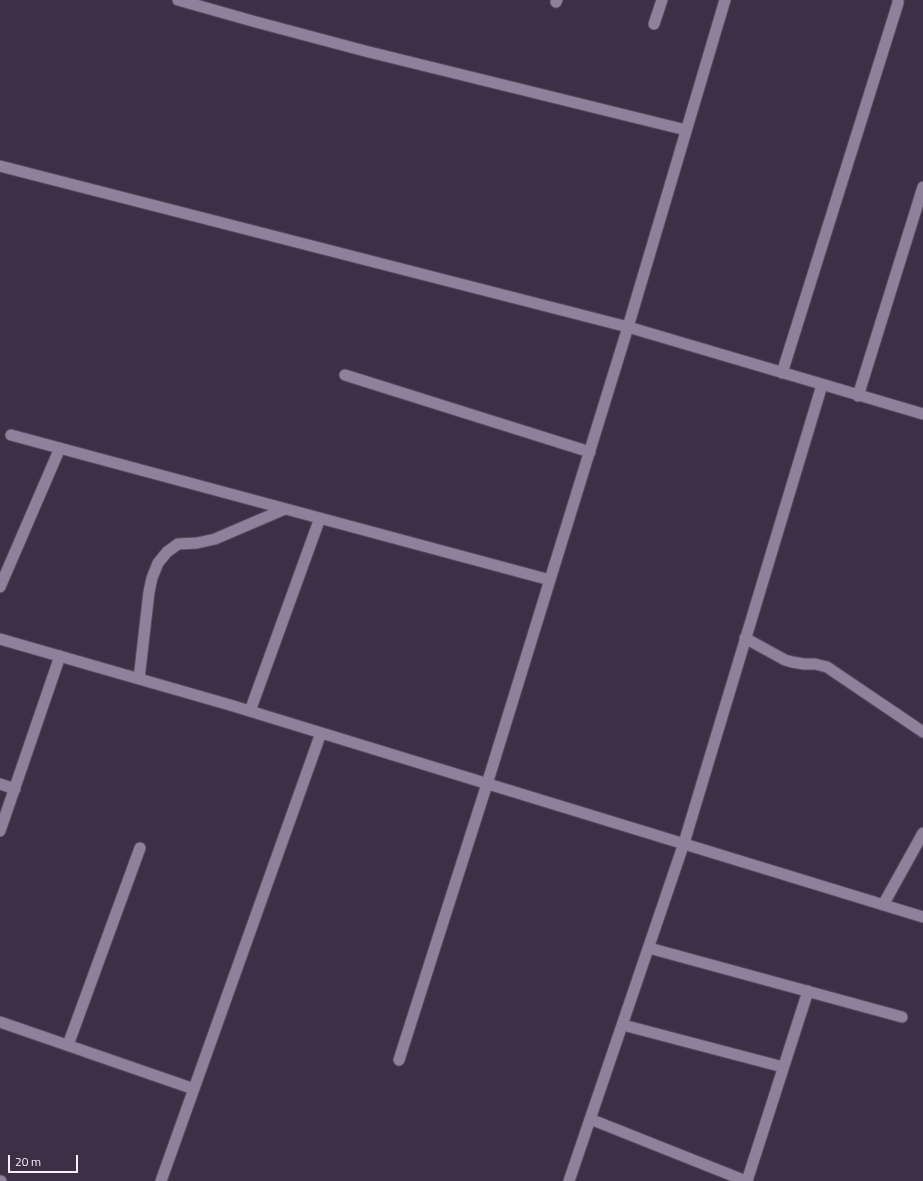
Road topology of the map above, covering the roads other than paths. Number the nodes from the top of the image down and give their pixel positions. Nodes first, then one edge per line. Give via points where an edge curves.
1 (178, 0) edge
2 (662, 0) edge
3 (725, 0) edge
4 (898, 0) edge
5 (654, 24) dead end
6 (686, 130) junction
7 (0, 166) edge
8 (923, 187) edge
9 (628, 327) junction
10 (782, 373) junction
11 (346, 375) dead end
12 (822, 384) junction
13 (858, 396) junction
14 (923, 414) edge
15 (12, 435) dead end
16 (60, 448) junction
17 (590, 452) junction
18 (285, 509) junction
19 (320, 518) junction
20 (550, 580) junction
21 (0, 587) edge
22 (745, 638) junction
23 (0, 639) edge
24 (60, 656) junction
25 (139, 679) junction
26 (250, 711) junction
27 (923, 732) edge
28 (321, 733) junction
29 (0, 784) edge
30 (487, 784) junction
31 (15, 789) junction
32 (0, 831) edge
33 (923, 833) edge
34 (684, 843) junction
35 (140, 848) dead end
36 (883, 905) junction
37 (923, 917) edge
38 (649, 948) junction
39 (808, 991) junction
40 (902, 1017) dead end
41 (0, 1022) edge
42 (623, 1025) junction
43 (68, 1045) junction
44 (399, 1060) dead end
45 (783, 1067) junction
46 (194, 1089) junction
47 (590, 1119) junction
48 (161, 1181) edge
49 (569, 1181) edge
50 (746, 1181) edge

1 - 6 street via 365,51
2 - 5 street
3 - 6 street
4 - 10 street
6 - 9 street
7 - 9 street
8 - 13 street
9 - 10 street
9 - 17 street
10 - 12 street
11 - 17 street
12 - 13 street
12 - 22 street
13 - 14 street
15 - 16 street
16 - 18 street
16 - 21 street
17 - 20 street
18 - 19 street
18 - 25 street via 215,539 178,544 167,552 152,578
19 - 20 street
19 - 26 street
20 - 30 street
22 - 27 street via 785,660 827,667
22 - 34 street
23 - 24 street
24 - 25 street
24 - 31 street
25 - 26 street
26 - 28 street
28 - 30 street
28 - 46 street
29 - 31 street
30 - 34 street
30 - 44 street
31 - 32 street
33 - 36 street
34 - 36 street
34 - 38 street
35 - 43 street
36 - 37 street
38 - 39 street
38 - 42 street
39 - 40 street
39 - 45 street
41 - 43 street
42 - 45 street
42 - 47 street
43 - 46 street
45 - 50 street
46 - 48 street
47 - 49 street
47 - 50 street

